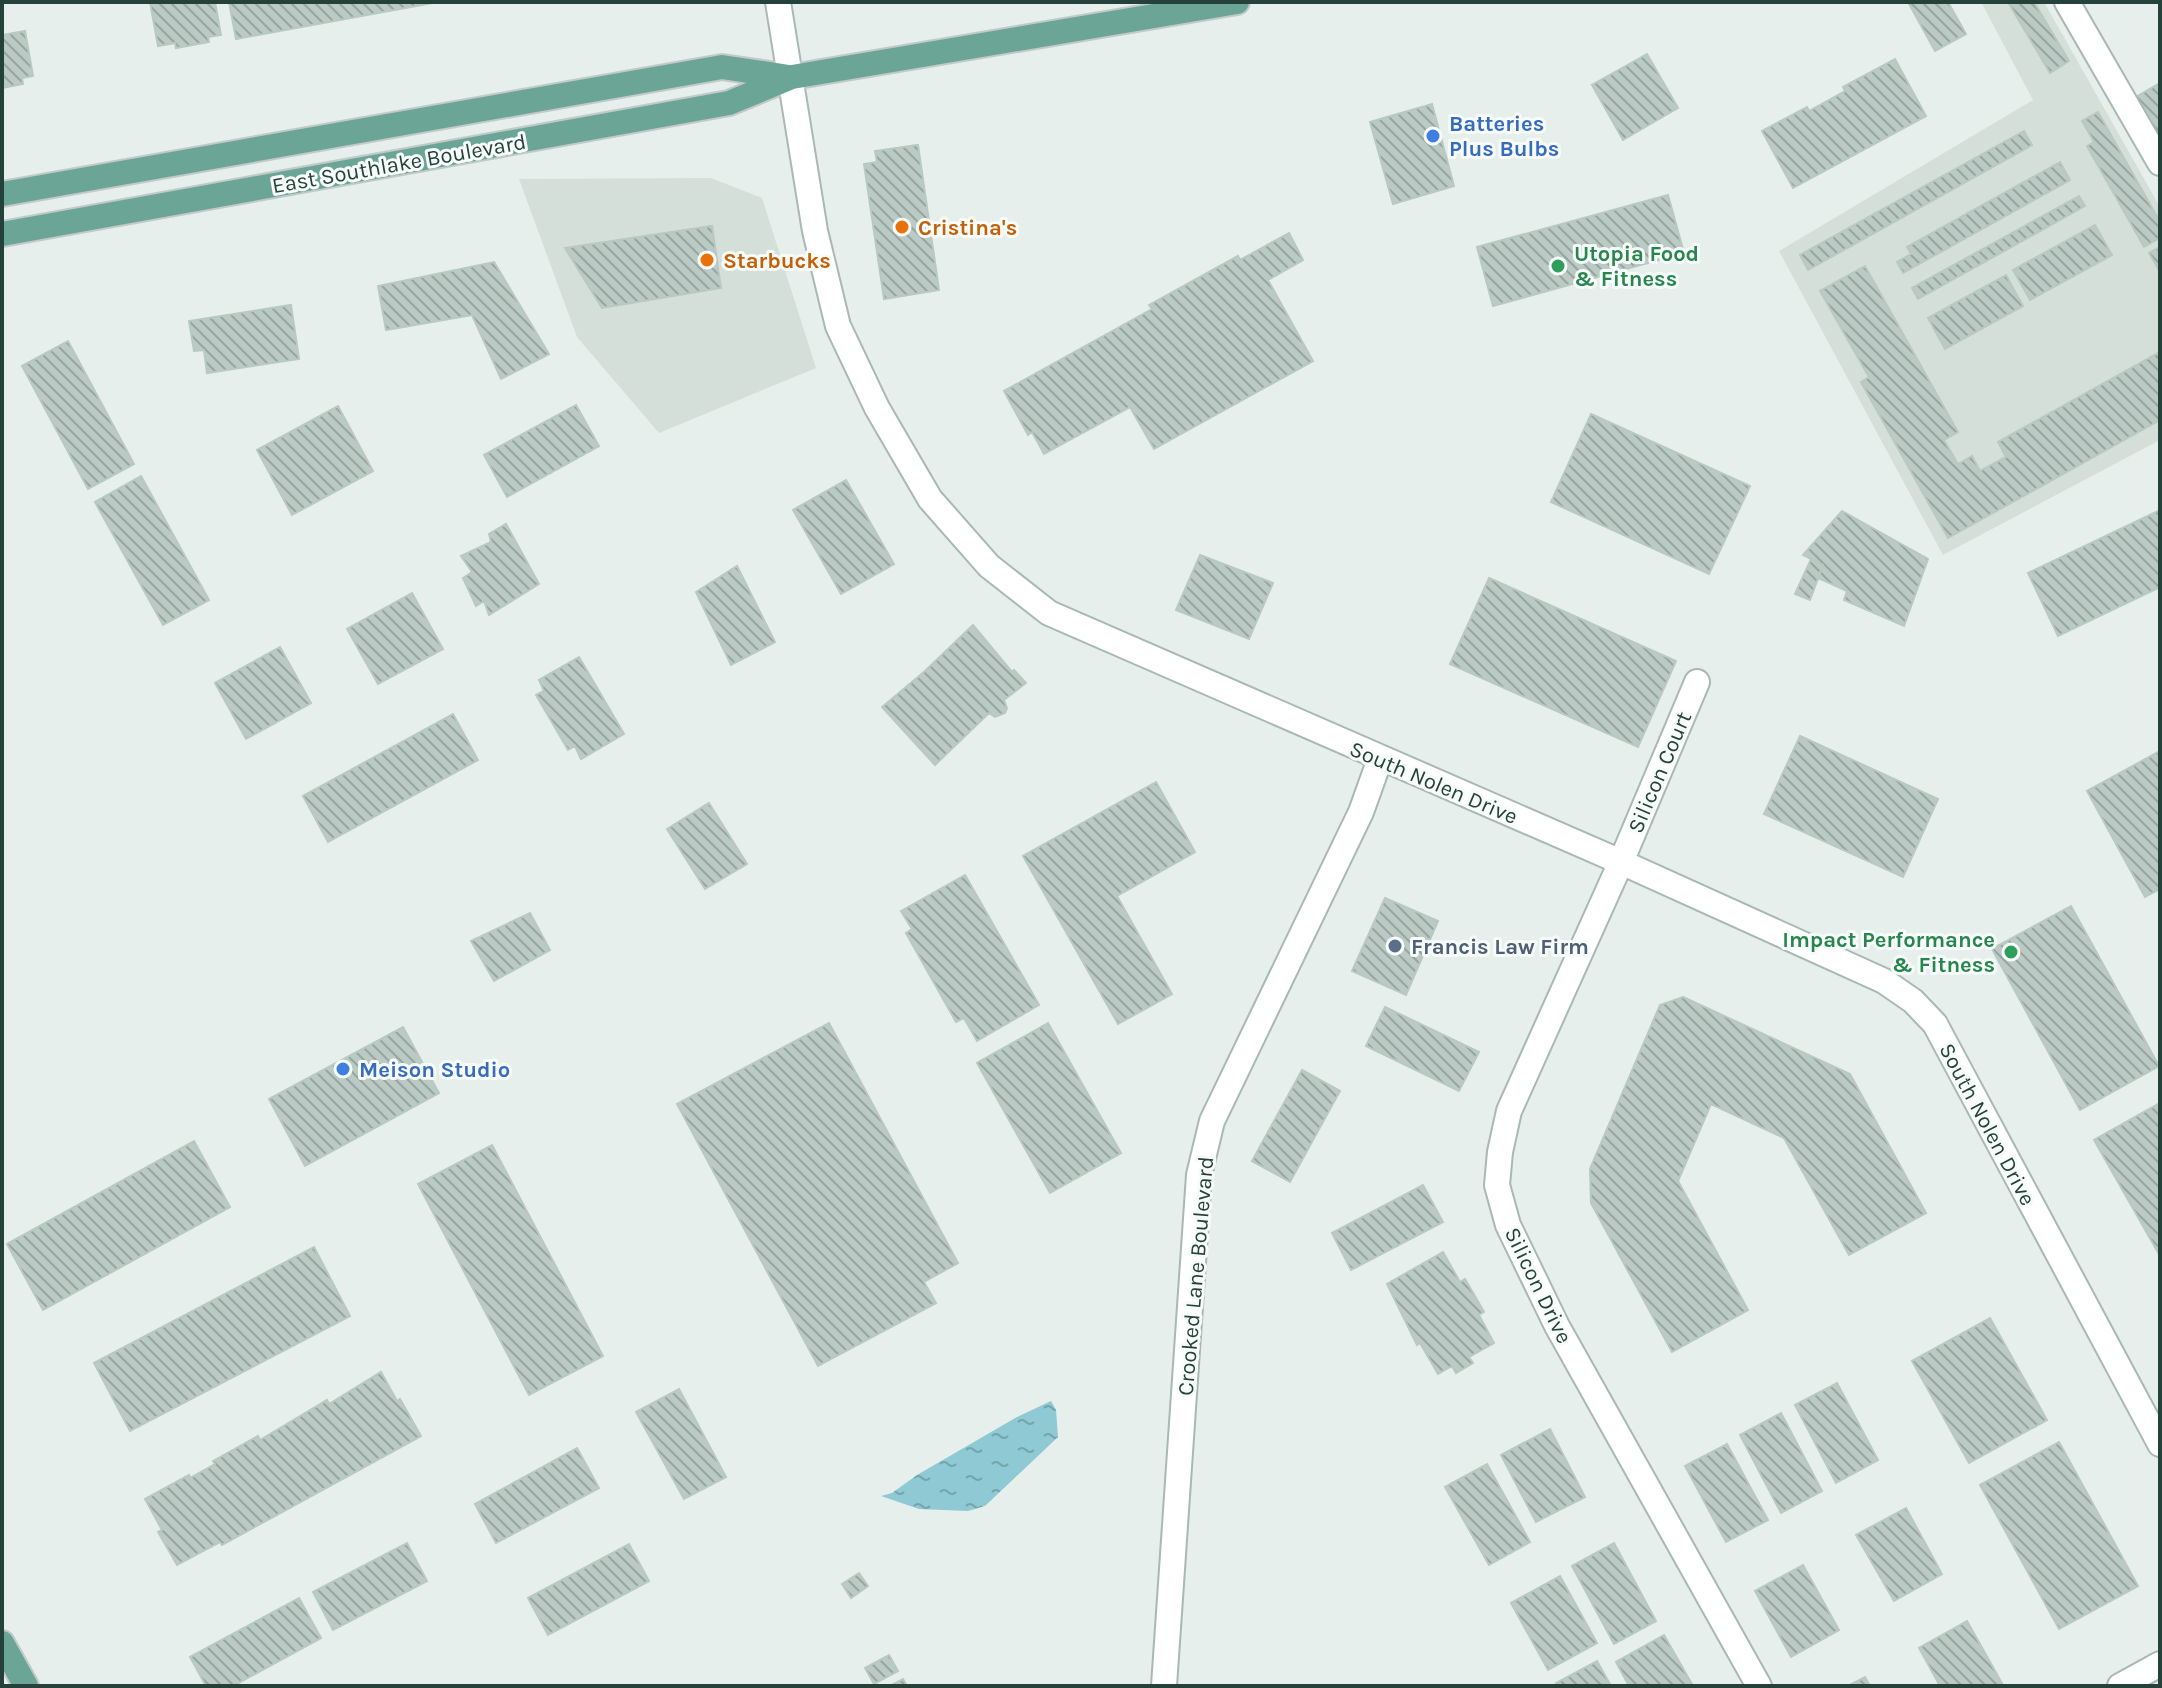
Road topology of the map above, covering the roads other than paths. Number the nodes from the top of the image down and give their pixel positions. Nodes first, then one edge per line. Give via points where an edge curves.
1 (778, 2) edge
2 (1237, 2) edge
3 (2067, 2) edge
4 (792, 77) junction
5 (2160, 163) edge
6 (81, 181) junction
7 (2, 194) edge
8 (2, 207) edge
9 (2, 234) edge
10 (1697, 682) dead end
11 (1380, 759) junction
12 (1621, 862) junction
13 (2160, 1444) edge
14 (2, 1643) edge
15 (2160, 1664) edge
16 (26, 1686) edge
17 (1164, 1686) edge
18 (1759, 1686) edge
19 (2120, 1686) edge

1 - 4 street, South Nolen Drive
2 - 4 main road, East Southlake Boulevard
3 - 5 street
4 - 6 main road, East Southlake Boulevard via 722,67
4 - 9 main road, East Southlake Boulevard via 729,103
4 - 11 street, South Nolen Drive via 815,231 838,326 877,408 930,499 989,566 1049,613
6 - 7 main road, East Southlake Boulevard
6 - 8 main road via 35,201
10 - 12 street, Silicon Court
11 - 12 street, South Nolen Drive
11 - 17 street, Crooked Lane Boulevard via 1361,812 1212,1121 1199,1175
12 - 13 street, South Nolen Drive via 1884,981 1935,1024
12 - 18 street, Silicon Drive via 1509,1111 1497,1185 1508,1225 1557,1326
14 - 16 main road
15 - 19 street

